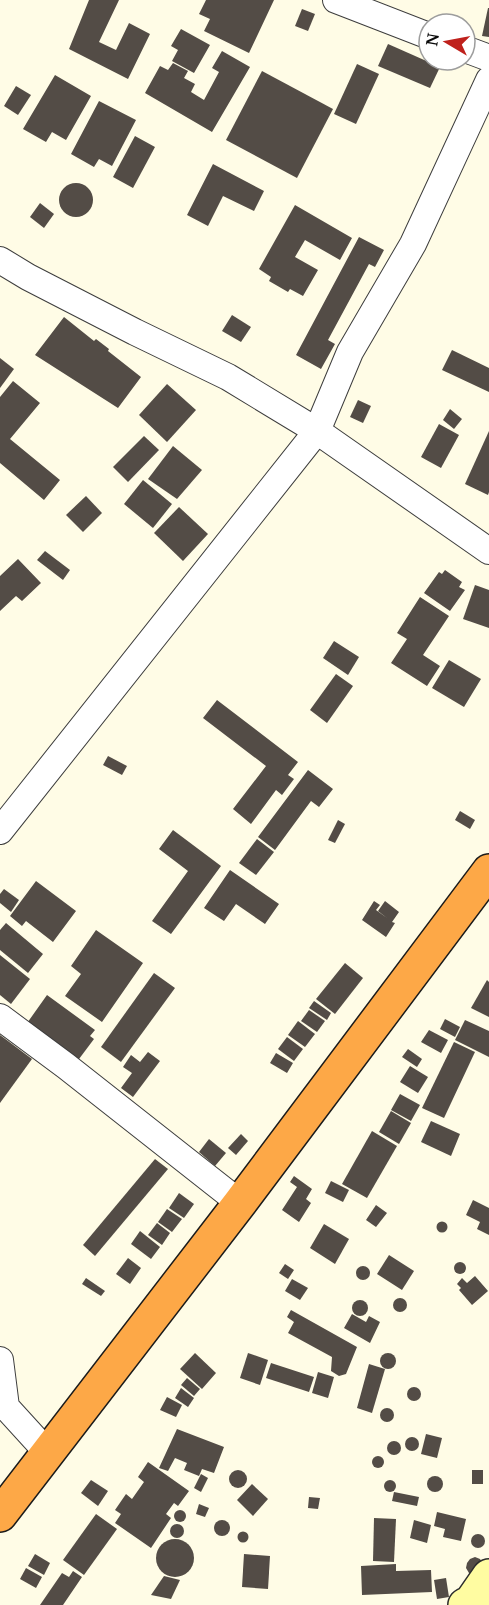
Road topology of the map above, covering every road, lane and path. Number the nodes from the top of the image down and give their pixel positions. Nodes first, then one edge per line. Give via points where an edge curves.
1 (336, 0) edge
2 (417, 31) edge
3 (489, 80) edge
4 (0, 260) edge
5 (316, 431) junction
6 (489, 551) edge
7 (0, 831) edge
8 (489, 871) edge
9 (0, 1017) edge
10 (240, 1203) junction
11 (0, 1360) edge
12 (47, 1452) junction
13 (0, 1515) edge
14 (489, 1576) edge
15 (465, 1605) edge

1 - 2 street
3 - 5 street via 413,244 350,352
4 - 5 street via 135,333 228,377
5 - 6 street
5 - 7 street
8 - 10 highway
9 - 10 street
10 - 12 highway
11 - 12 street via 6,1407
12 - 13 highway
14 - 15 street

